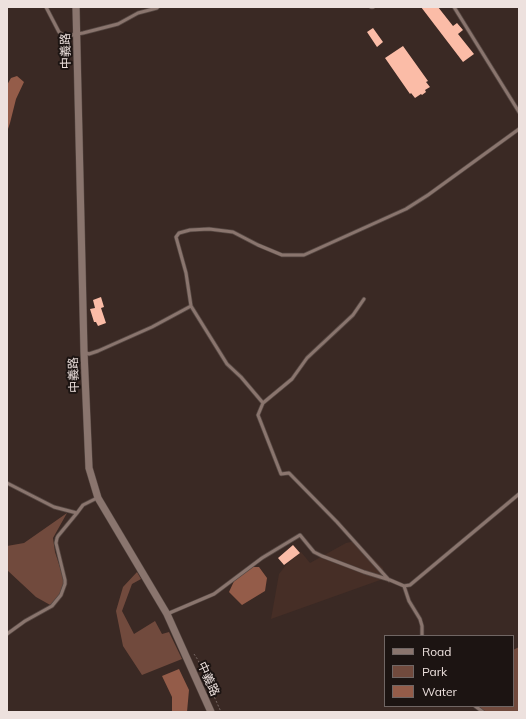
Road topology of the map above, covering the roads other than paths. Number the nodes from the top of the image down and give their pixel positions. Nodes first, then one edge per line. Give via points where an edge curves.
1 (46, 7) edge
2 (76, 7) edge
3 (158, 7) edge
4 (454, 7) edge
5 (76, 35) junction
6 (519, 112) edge
7 (519, 129) edge
8 (364, 299) dead end
9 (191, 306) junction
10 (84, 352) junction
11 (262, 403) junction
12 (7, 483) edge
13 (519, 494) edge
14 (98, 498) junction
15 (77, 513) junction
16 (390, 580) junction
17 (404, 586) junction
18 (167, 614) junction
19 (7, 634) edge
20 (422, 635) edge
21 (211, 712) edge

1 - 5 lane via 59,32 65,36
2 - 5 street, 中義路
3 - 5 lane via 138,12 118,24
4 - 6 lane
5 - 10 street, 中義路
7 - 9 lane via 406,209 304,256 282,255 233,232 209,229 179,233 176,237 186,273
8 - 11 lane via 353,314 307,358 292,379
9 - 10 lane via 98,352
9 - 11 lane via 227,364
10 - 14 street, 中義路 via 88,463
11 - 16 lane via 258,415 282,474 289,473
12 - 15 lane via 54,507
13 - 17 lane via 410,585
14 - 15 lane via 84,505
14 - 18 street, 中義路
15 - 19 lane via 56,542 65,580 61,595 52,606
16 - 17 lane
16 - 18 lane via 314,552 300,535 262,558 214,594
17 - 20 lane via 409,601 420,619
18 - 21 street, 中義路

